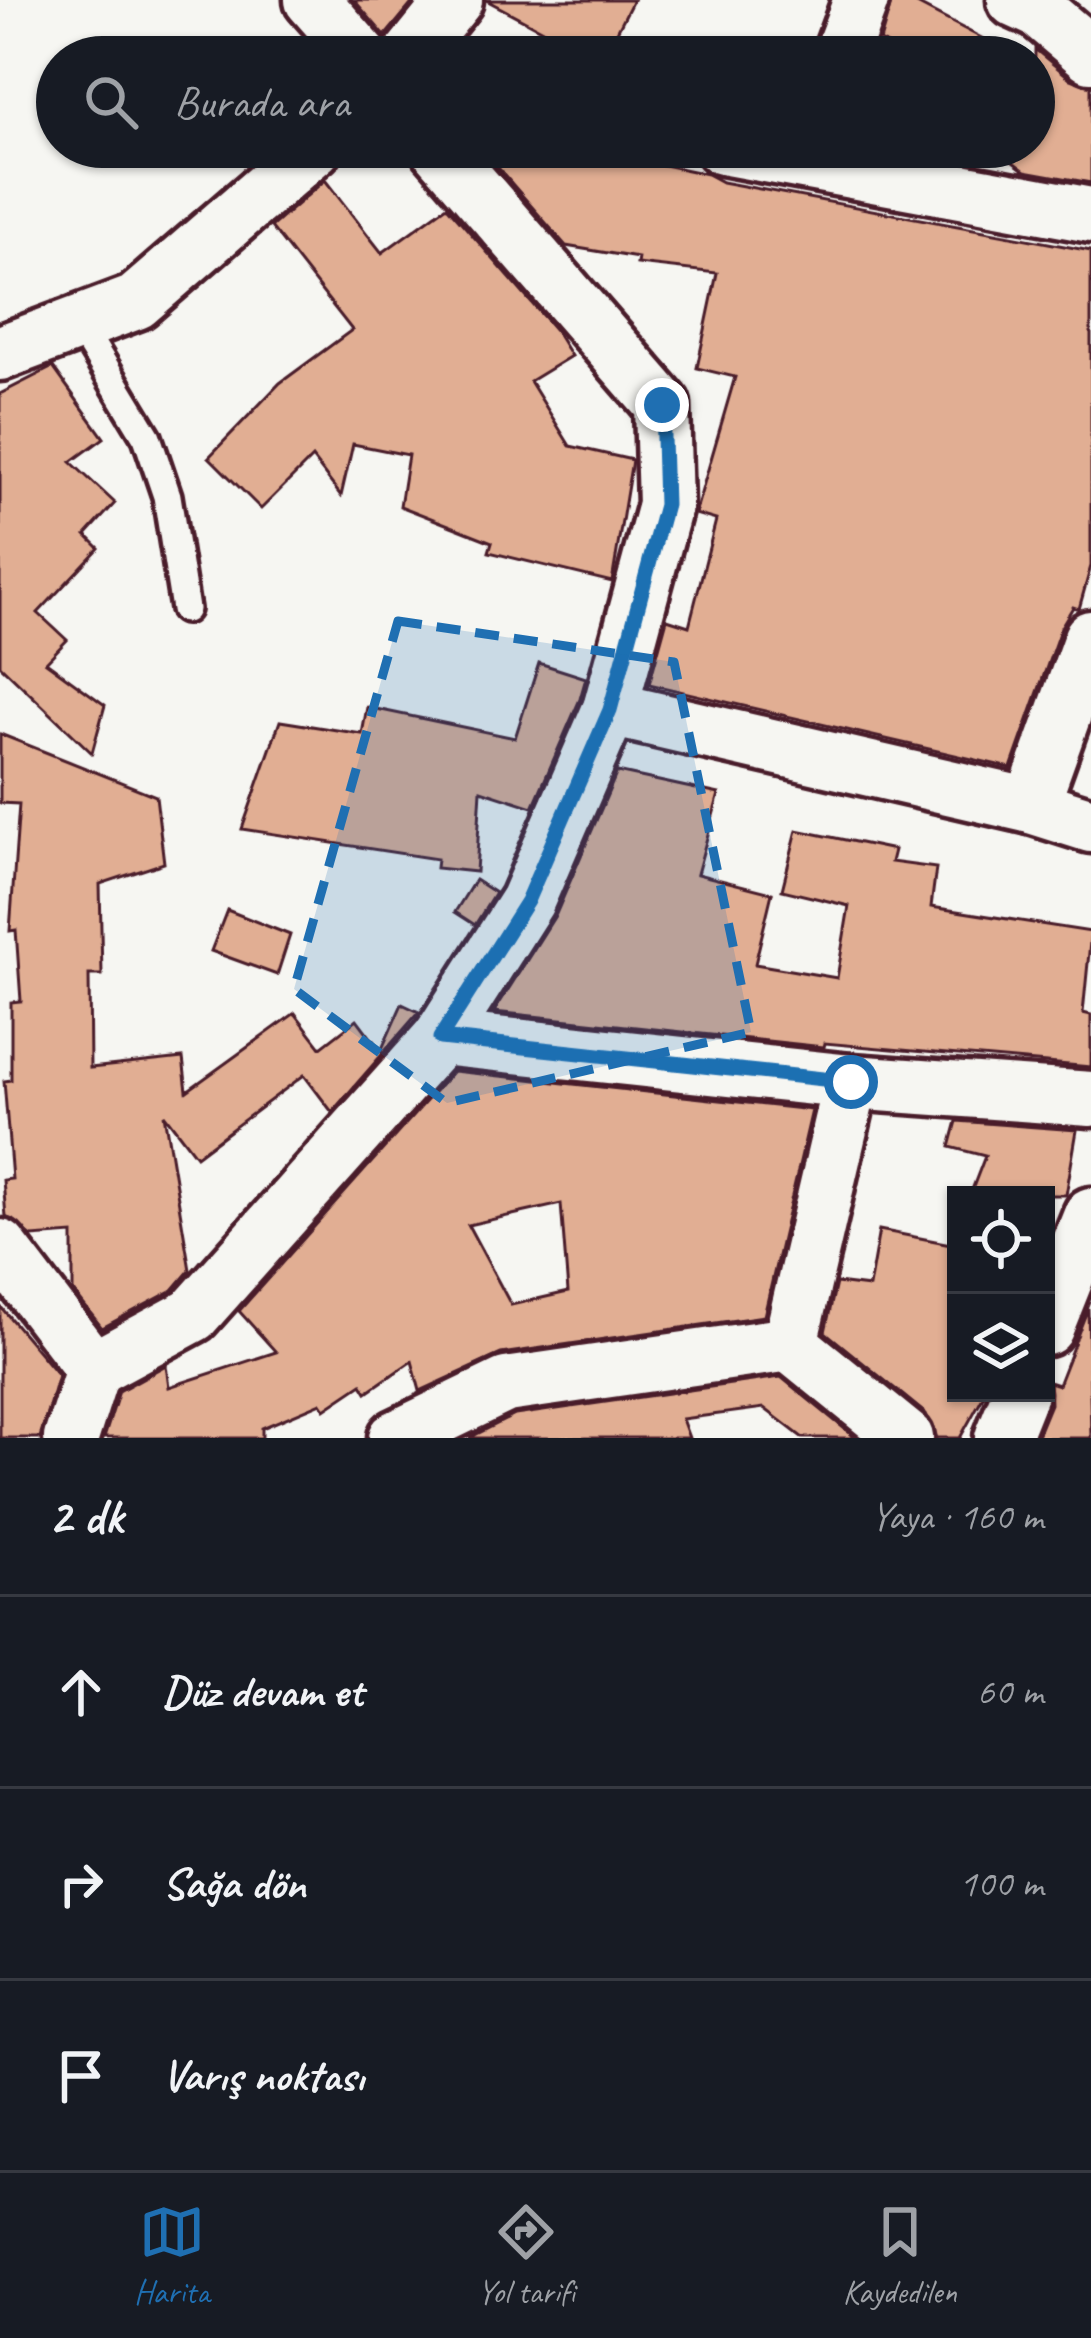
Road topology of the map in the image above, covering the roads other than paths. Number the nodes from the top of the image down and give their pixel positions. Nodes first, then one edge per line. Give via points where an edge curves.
1 (312, 0) edge
2 (455, 0) edge
3 (860, 0) edge
4 (1032, 4) edge
5 (344, 36) edge
6 (426, 36) edge
7 (847, 36) edge
8 (1091, 55) edge
9 (291, 168) edge
10 (455, 168) edge
11 (870, 168) edge
12 (1091, 215) edge
13 (78, 323) junction
14 (0, 353) edge
15 (185, 609) dead end
16 (1091, 638) edge
17 (610, 710) junction
18 (1031, 806) junction
19 (1091, 825) edge
20 (440, 1038) junction
21 (851, 1082) junction
22 (1091, 1099) edge
23 (1091, 1215) edge
24 (0, 1247) edge
25 (1055, 1305) edge
26 (790, 1344) junction
27 (93, 1370) junction
28 (1016, 1402) edge
29 (71, 1438) edge
30 (396, 1438) edge
31 (906, 1438) edge
32 (1002, 1438) edge

1 - 5 street
2 - 6 street
3 - 7 street
4 - 8 street
9 - 13 street via 136,302
10 - 17 street via 662,405 665,505
11 - 12 street
13 - 14 street
13 - 15 lane via 147,437 167,496
16 - 18 street
17 - 18 street
17 - 20 street via 527,901
18 - 19 street
20 - 21 street
20 - 27 street via 193,1315
21 - 22 street
21 - 26 street
23 - 25 street
24 - 27 street
26 - 30 street via 506,1385
26 - 31 street
27 - 29 street
28 - 32 street

